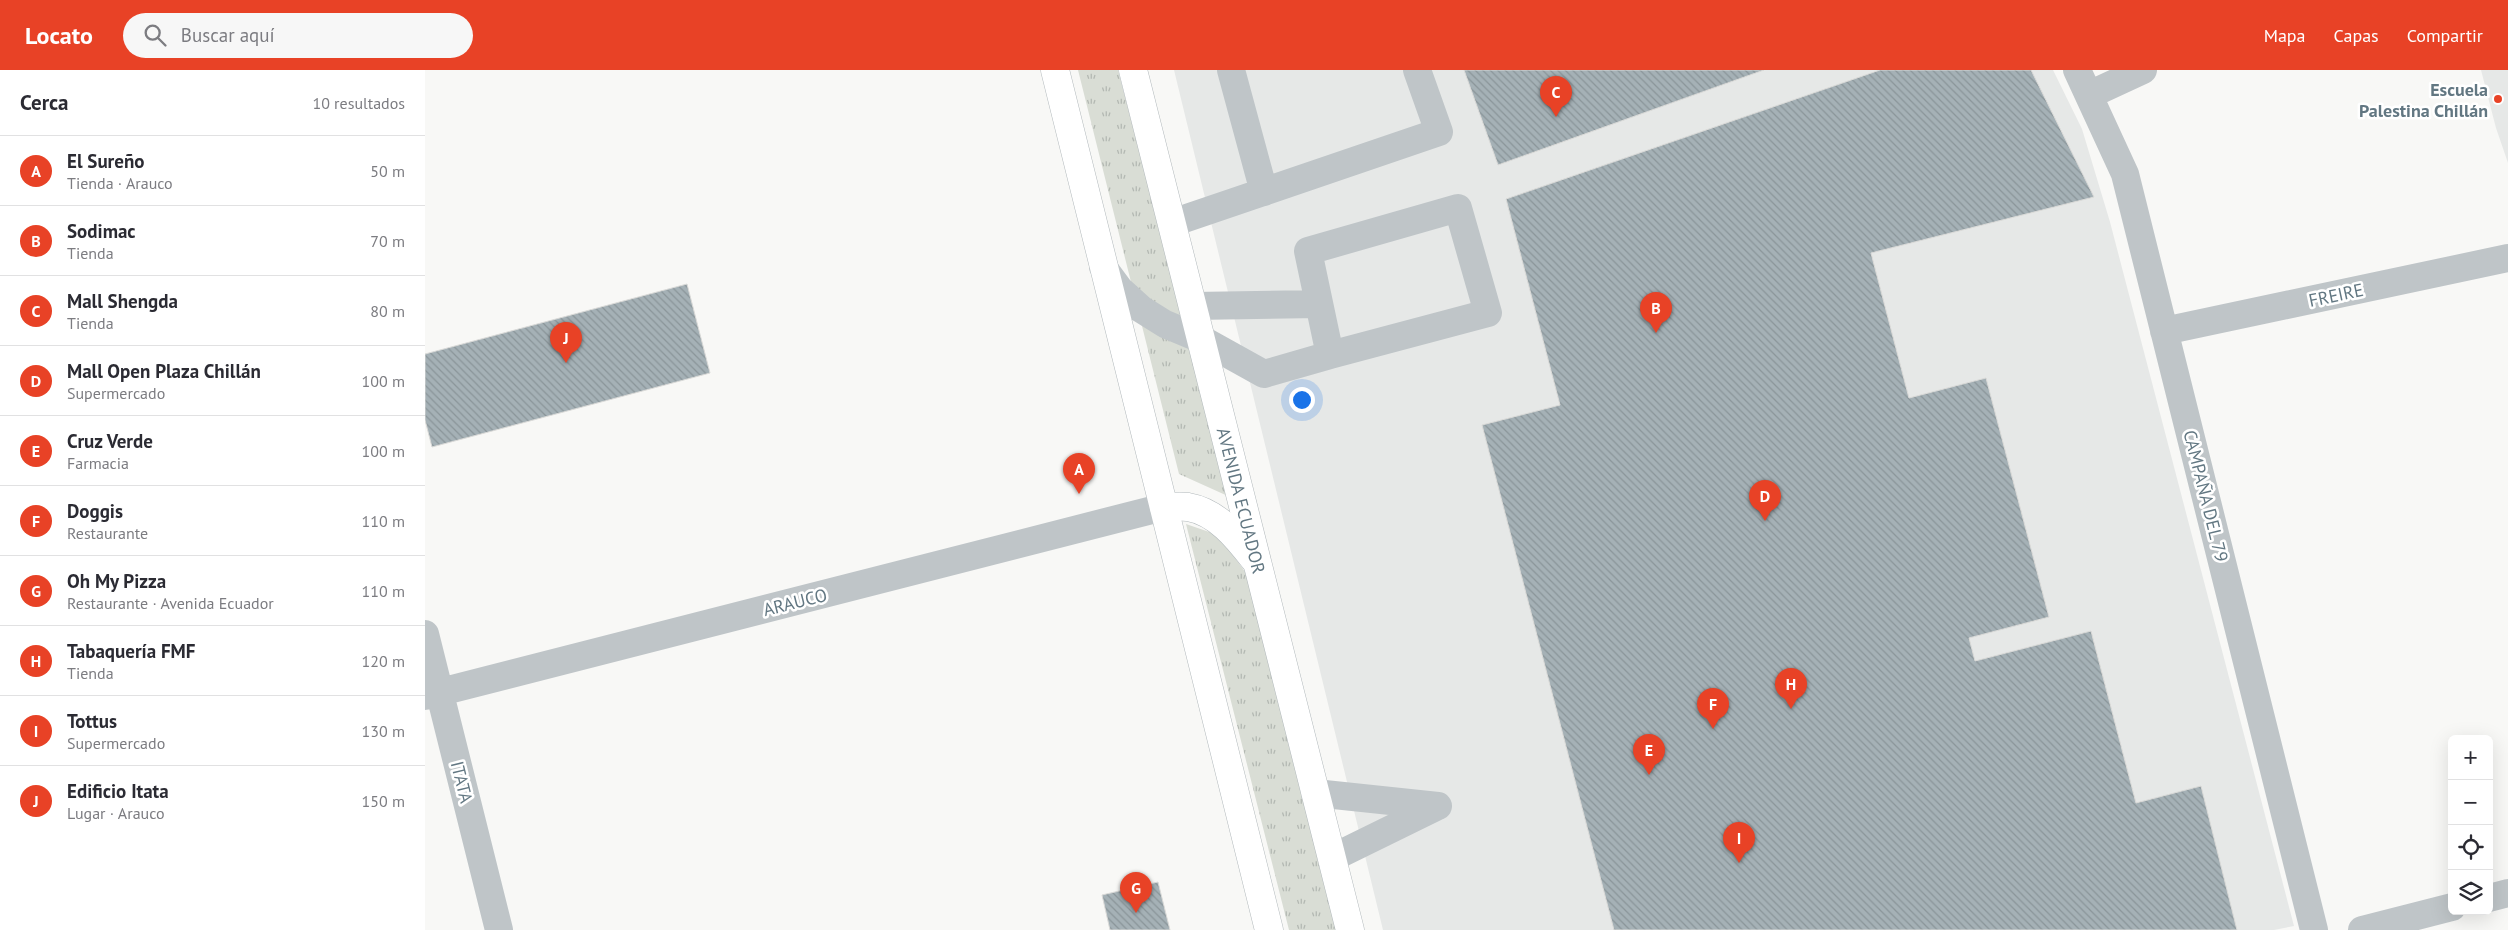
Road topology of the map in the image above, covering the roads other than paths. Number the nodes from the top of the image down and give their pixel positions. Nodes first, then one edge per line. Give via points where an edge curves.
1 (1055, 70) edge
2 (1133, 70) edge
3 (1231, 70) edge
4 (1417, 70) edge
5 (2077, 70) edge
6 (2143, 70) edge
7 (2089, 95) junction
8 (1264, 192) junction
9 (1172, 223) junction
10 (2508, 258) edge
11 (1103, 267) junction
12 (1319, 304) junction
13 (1193, 306) junction
14 (2164, 331) junction
15 (1201, 339) junction
16 (1330, 355) junction
17 (1164, 508) junction
18 (1258, 564) junction
19 (425, 634) edge
20 (432, 694) edge
21 (1315, 793) junction
22 (1332, 858) junction
23 (2508, 893) edge
24 (2493, 897) edge
25 (2448, 908) edge
26 (499, 930) edge
27 (1269, 930) edge
28 (1350, 930) edge
29 (2314, 930) edge
30 (2362, 930) edge

1 - 11 main road
2 - 9 main road, AVENIDA ECUADOR
3 - 8 street
4 - 8 street via 1439,132
5 - 7 street, CAMPAÑA DEL 79
6 - 7 street
7 - 14 street, CAMPAÑA DEL 79 via 2125,174
8 - 9 street
9 - 13 main road, AVENIDA ECUADOR
10 - 14 street, FREIRE
11 - 15 street via 1120,290 1141,309 1165,324
11 - 17 main road
12 - 13 street
12 - 16 street
12 - 16 street via 1308,250 1458,208 1488,313
13 - 15 main road, AVENIDA ECUADOR
14 - 29 street, CAMPAÑA DEL 79
15 - 16 street via 1264,374
15 - 18 main road, AVENIDA ECUADOR
17 - 18 main road via 1187,507 1207,514 1238,538
17 - 20 street, ARAUCO
17 - 27 main road
18 - 21 main road, AVENIDA ECUADOR
19 - 20 street, ITATA
20 - 26 street, ITATA
21 - 22 main road, AVENIDA ECUADOR
21 - 22 street via 1438,806
22 - 28 main road, AVENIDA ECUADOR
23 - 24 street
25 - 30 street

